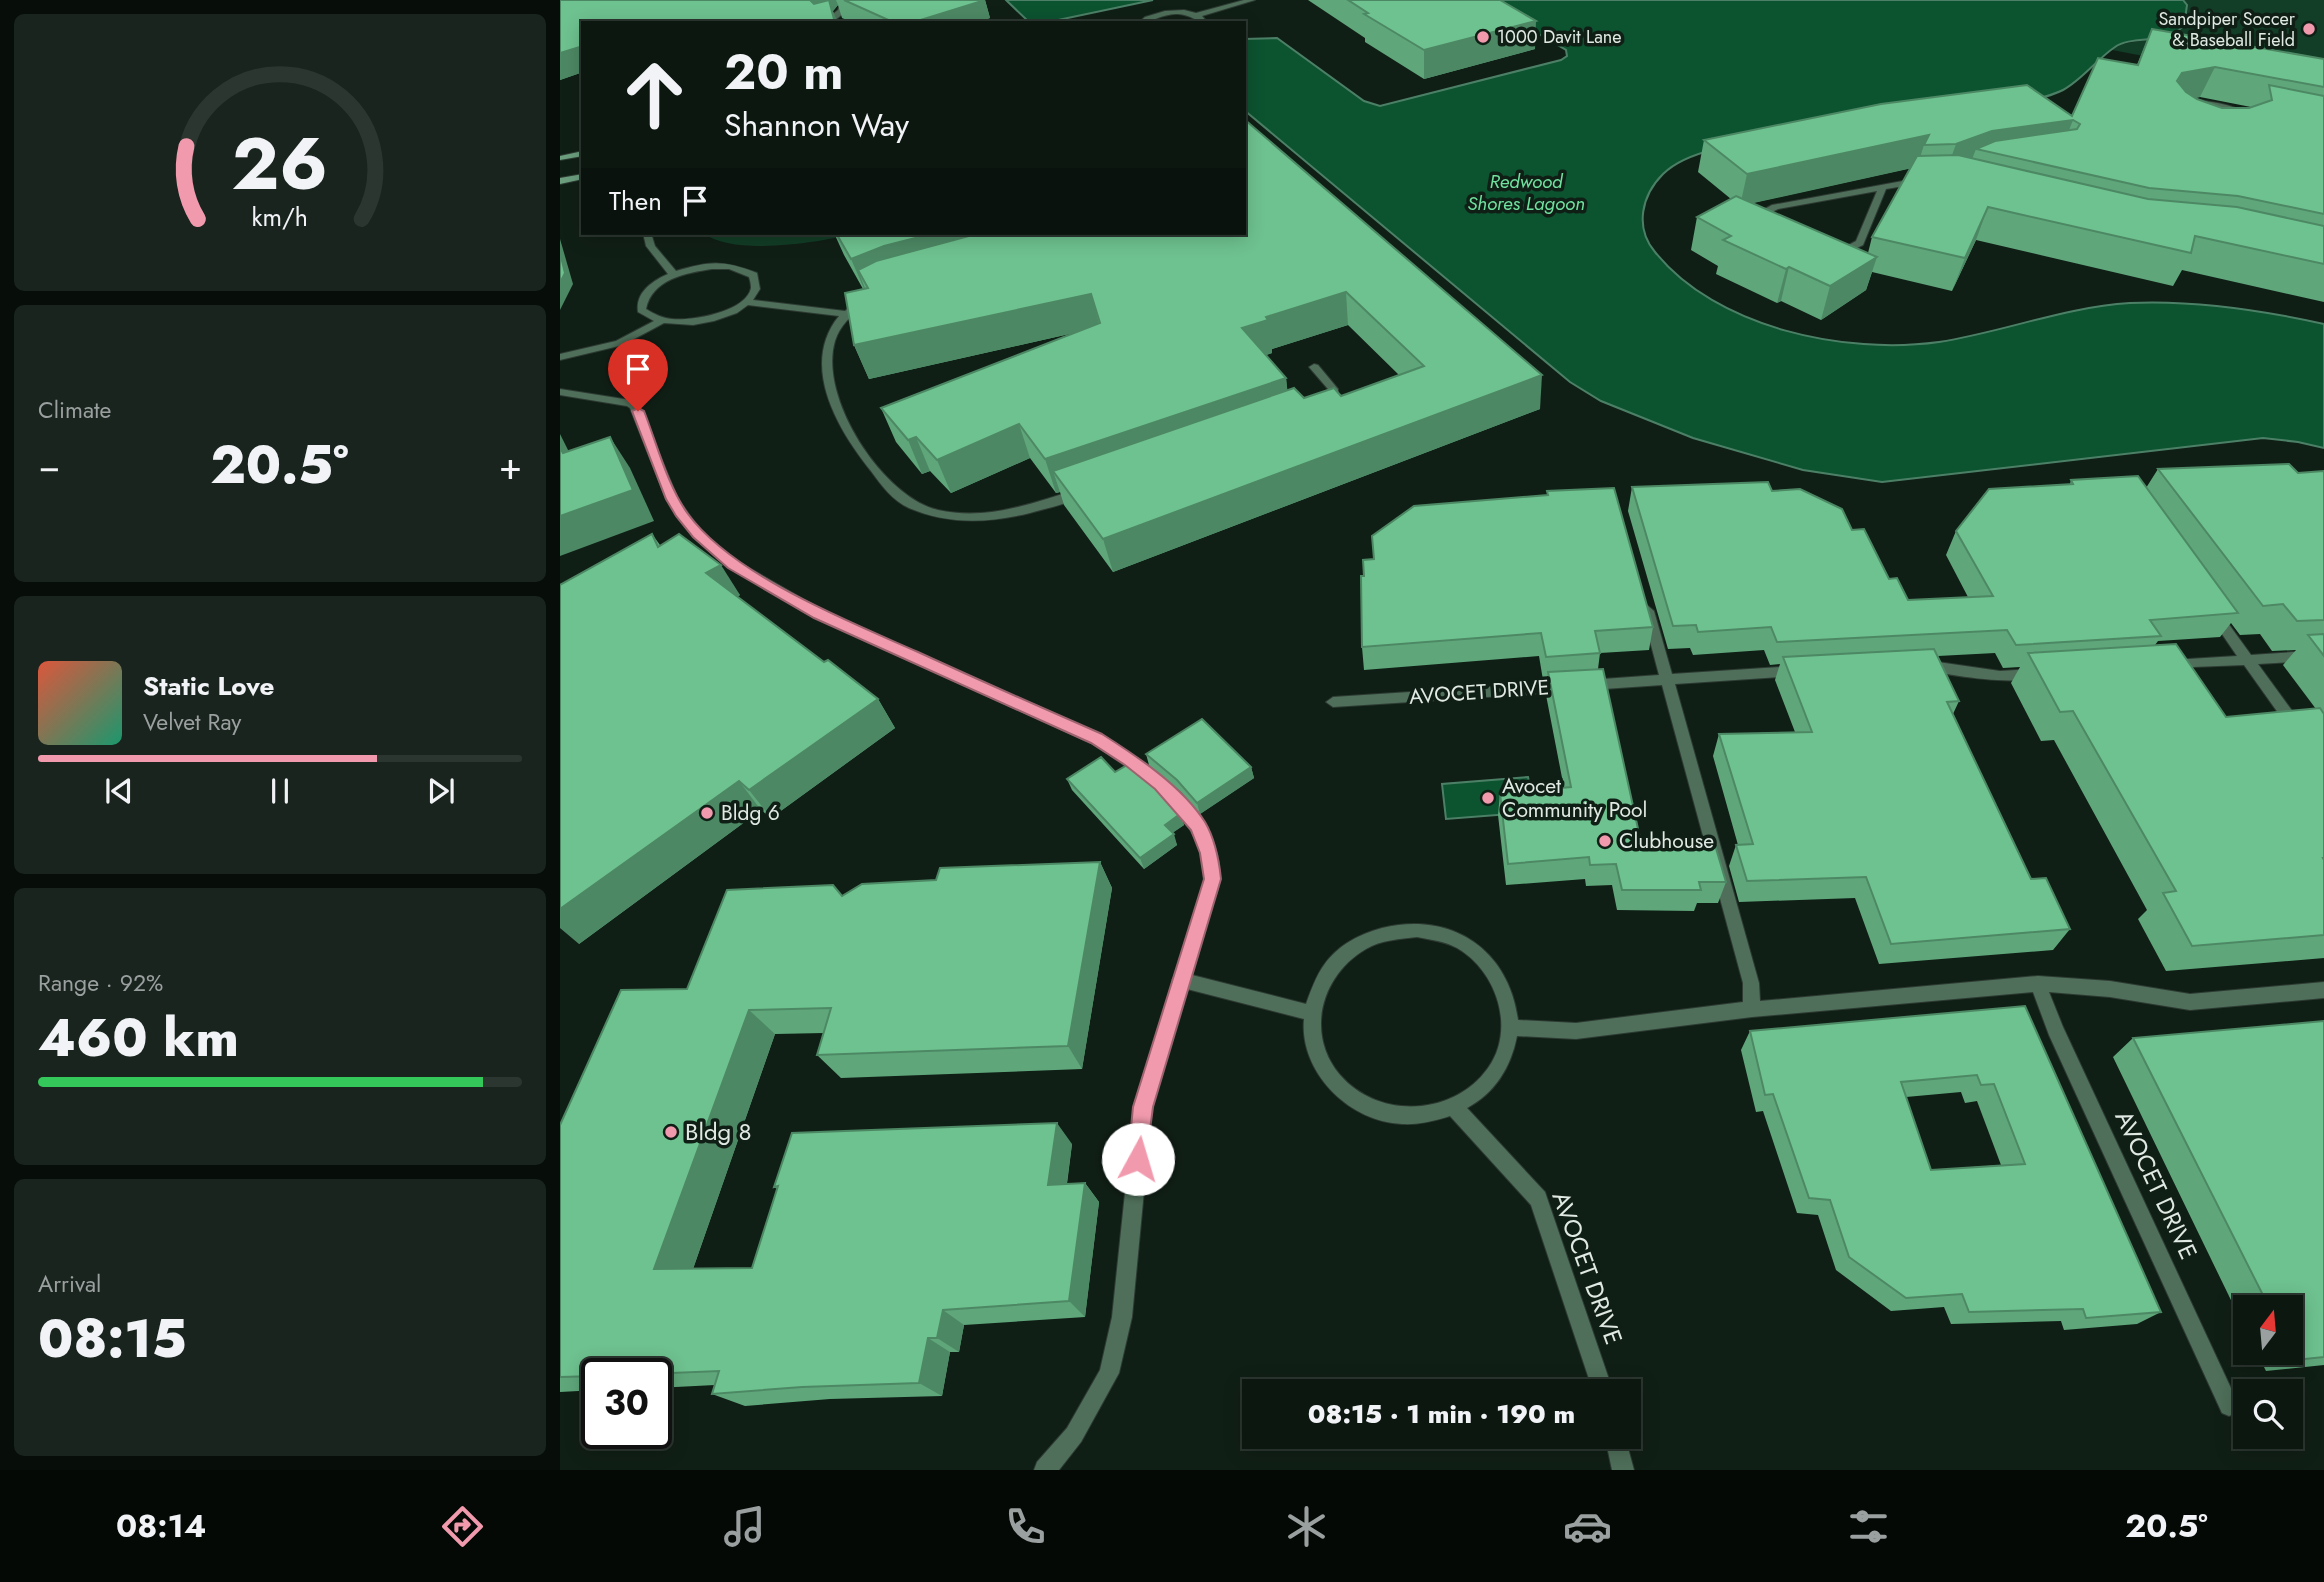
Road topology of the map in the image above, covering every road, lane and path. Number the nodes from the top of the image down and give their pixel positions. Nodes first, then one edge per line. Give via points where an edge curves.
1 (844, 0) edge
2 (1252, 0) edge
3 (1197, 15) junction
4 (828, 21) edge
5 (1145, 21) edge
6 (1203, 21) edge
7 (2213, 103) junction
8 (2250, 111) edge
9 (581, 153) edge
10 (560, 158) edge
11 (581, 176) edge
12 (560, 181) edge
13 (1924, 181) edge
14 (1883, 187) junction
15 (1770, 232) edge
16 (648, 235) edge
17 (1827, 254) edge
18 (674, 275) junction
19 (868, 299) edge
20 (746, 302) junction
21 (845, 314) junction
22 (660, 322) junction
23 (560, 358) edge
24 (1314, 367) dead end
25 (560, 392) edge
26 (1312, 410) edge
27 (1097, 486) edge
28 (1642, 592) edge
29 (2206, 602) edge
30 (2324, 655) edge
31 (2248, 660) junction
32 (1913, 663) edge
33 (2151, 666) edge
34 (1817, 669) edge
35 (2041, 673) edge
36 (1667, 680) junction
37 (1333, 702) dead end
38 (2308, 744) edge
39 (1180, 981) junction
40 (2038, 984) junction
41 (2324, 990) edge
42 (1752, 1009) junction
43 (1312, 1013) junction
44 (1511, 1028) junction
45 (1454, 1107) junction
46 (1599, 1379) edge
47 (2229, 1406) dead end
48 (1618, 1449) edge
49 (1045, 1470) edge
50 (1623, 1470) edge

1 - 4 street via 844,7
2 - 3 street
3 - 5 street via 1169,13
3 - 6 street
7 - 7 street via 2245,115 2252,126 2239,134 2213,134 2185,126 2170,111 2179,103
7 - 8 street
9 - 10 street
11 - 12 street
13 - 14 street
14 - 15 street via 1774,207 1760,220
14 - 17 street via 1860,243 1845,252
16 - 18 street
18 - 20 street via 712,266 744,269 757,283
18 - 22 street via 647,292 642,301 641,310
19 - 21 street
20 - 21 street
20 - 22 street via 693,323
21 - 27 street via 833,331 827,353 835,405 849,436 899,496 920,508 956,517 995,516 1026,511
22 - 23 street via 619,343
24 - 26 street via 1334,392
25 - 39 street via 635,407 672,499 697,534 733,564 819,614 1096,739 1160,785 1198,826 1213,879
28 - 36 street
29 - 31 street
30 - 31 street
31 - 33 street
31 - 38 street
32 - 35 street via 2000,676
34 - 36 street, AVOCET DRIVE
36 - 37 street, AVOCET DRIVE
36 - 42 street via 1751,983
39 - 43 street
39 - 49 street via 1143,1107 1122,1317 1109,1373 1074,1435
40 - 41 street via 2110,989 2190,1002
40 - 42 street
40 - 47 street, AVOCET DRIVE
42 - 44 street via 1576,1031
43 - 44 street via 1320,986 1336,962 1359,944 1387,933 1417,930 1447,936 1474,950 1494,971 1508,998
43 - 45 street via 1312,1045 1326,1074 1351,1098 1383,1113 1419,1115
44 - 45 street via 1503,1059 1483,1086
45 - 46 street, AVOCET DRIVE via 1538,1199
48 - 50 street

